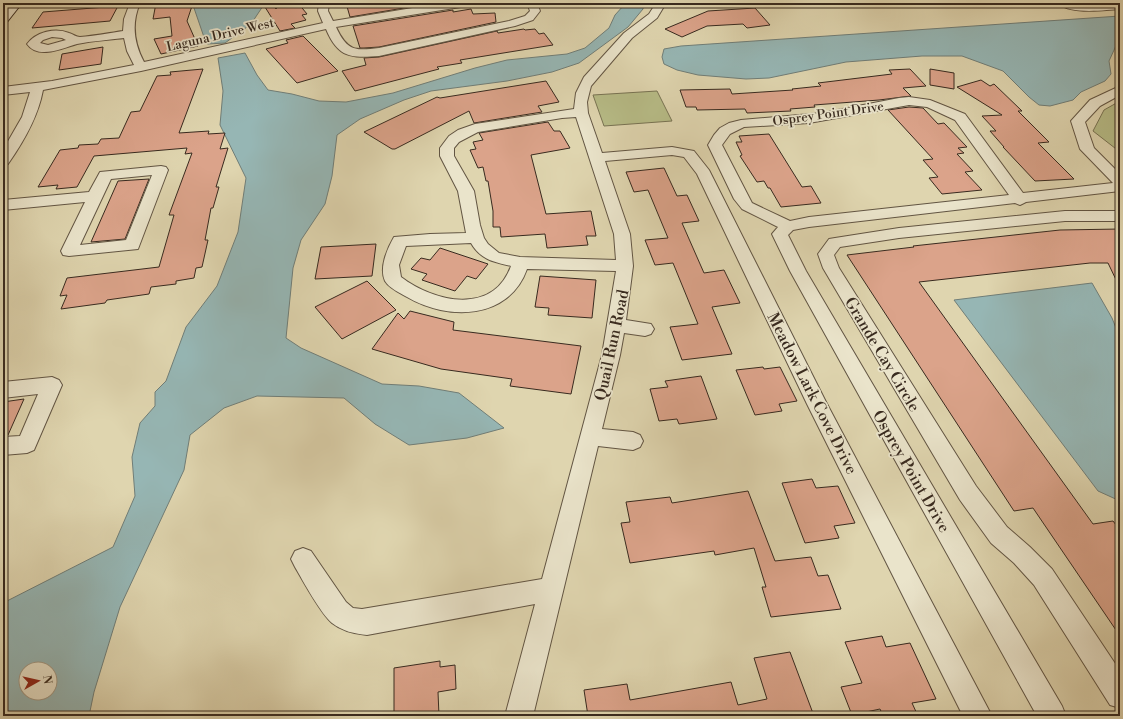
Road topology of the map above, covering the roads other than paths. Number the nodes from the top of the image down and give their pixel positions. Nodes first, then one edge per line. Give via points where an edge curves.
1 (135, 3) edge
2 (324, 3) edge
3 (467, 3) edge
4 (532, 3) edge
5 (661, 3) edge
6 (1064, 3) edge
7 (11, 6) edge
8 (1120, 6) edge
9 (3, 19) edge
10 (330, 24) junction
11 (128, 34) junction
12 (76, 41) dead end
13 (141, 67) junction
14 (37, 87) junction
15 (1120, 90) edge
16 (3, 91) edge
17 (581, 113) junction
18 (596, 158) junction
19 (3, 161) edge
20 (1120, 182) edge
21 (1120, 187) edge
22 (95, 196) junction
23 (1020, 200) junction
24 (3, 204) edge
25 (1120, 216) edge
26 (788, 226) junction
27 (476, 238) junction
28 (520, 263) junction
29 (625, 266) junction
30 (616, 326) junction
31 (645, 329) dead end
32 (3, 390) edge
33 (591, 437) junction
34 (633, 441) dead end
35 (3, 446) edge
36 (303, 559) dead end
37 (552, 589) junction
38 (1120, 695) edge
39 (519, 716) edge
40 (978, 716) edge
41 (1052, 716) edge

1 - 11 street via 129,16
2 - 10 street via 323,11
3 - 10 street, Laguna Drive West
4 - 10 street via 535,11 529,18 511,24 368,54 356,54 345,49 333,33
5 - 17 street, Quail Run Road via 655,14 627,37 588,80 581,94
6 - 8 street via 1086,8
7 - 9 street
10 - 13 street, Laguna Drive West
11 - 12 street
11 - 13 street via 134,56
13 - 14 street, Laguna Drive West
14 - 16 street, Laguna Drive West
14 - 19 street via 30,116
15 - 20 street via 1095,103 1078,121 1087,149
17 - 18 street, Quail Run Road
17 - 27 street via 490,125 463,133 454,139 447,148 447,156 466,192
18 - 29 street, Quail Run Road via 622,234
18 - 40 street, Meadow Lark Cove Drive via 672,151 689,154 704,173 817,404
21 - 23 street
22 - 22 street via 69,251 132,245 161,170 105,175
22 - 24 street
23 - 26 street
23 - 26 street, Osprey Point Drive via 966,123 953,113 930,104 899,102 840,114 736,125 718,137 715,145 742,199 747,206
25 - 38 street, Grande Cay Circle via 1065,216 899,233 835,243 826,254 831,268 968,493 999,535 1043,577
26 - 41 street, Osprey Point Drive via 780,234 798,271
27 - 28 street via 482,248 494,257
27 - 28 street via 400,241 391,265 393,279 402,288 434,302 475,306 494,300 509,288
28 - 29 street
29 - 30 street, Quail Run Road
30 - 31 street
30 - 33 street, Quail Run Road
32 - 35 street via 52,385 27,444
33 - 34 street
33 - 37 street, Quail Run Road
36 - 37 street via 337,611 344,618 355,622
37 - 39 street, Quail Run Road

